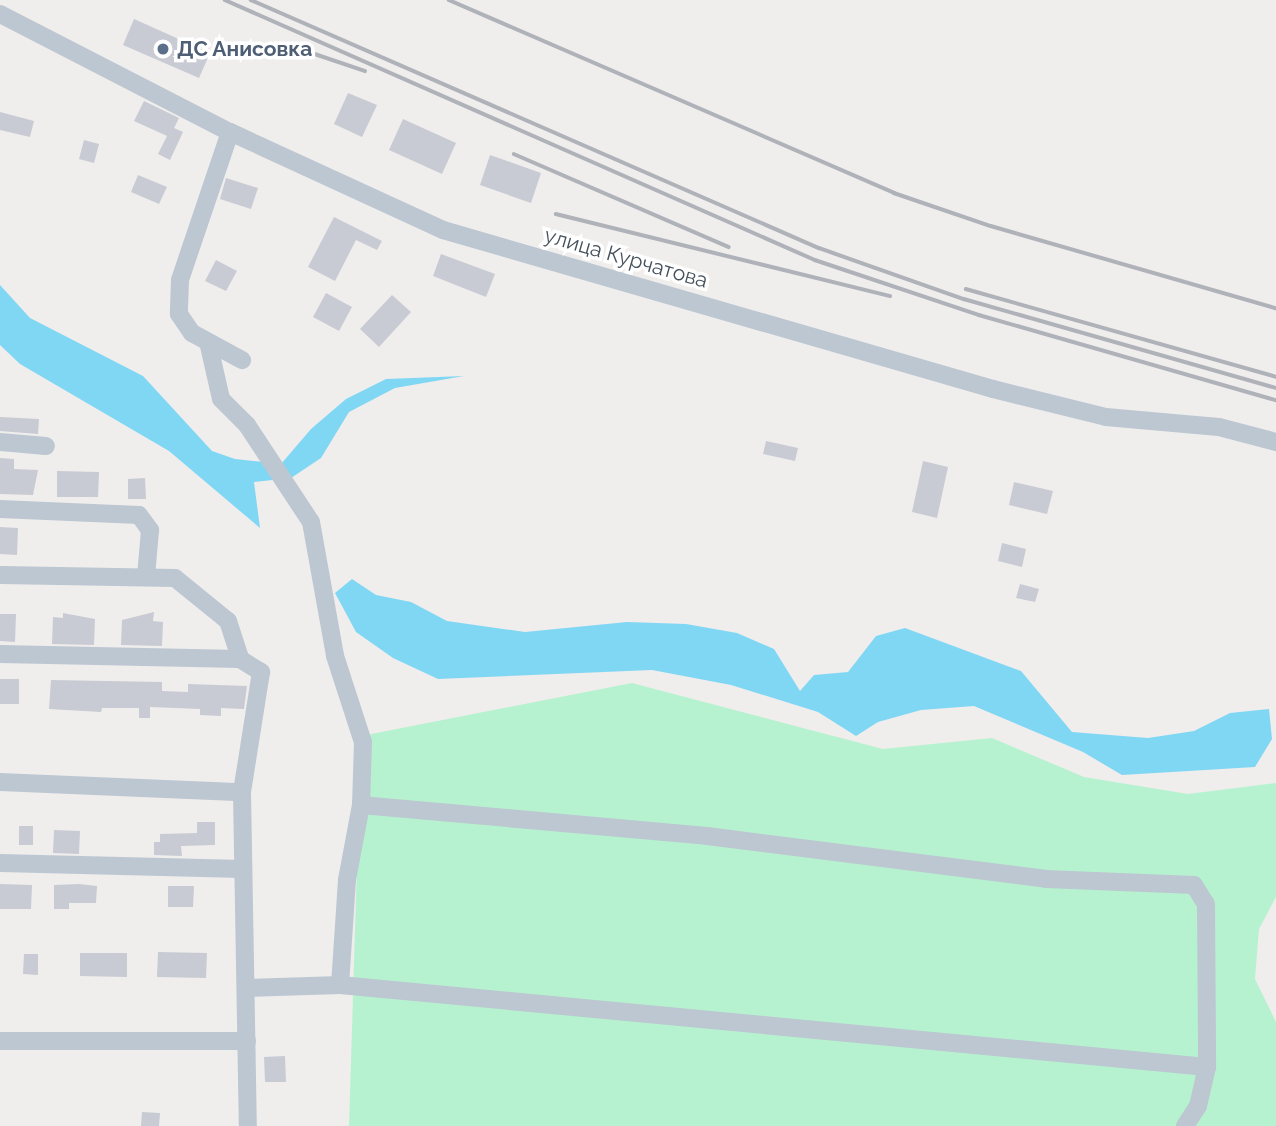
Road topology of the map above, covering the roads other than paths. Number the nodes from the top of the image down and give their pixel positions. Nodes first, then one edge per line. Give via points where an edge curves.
1 (0, 14) edge
2 (230, 132) junction
3 (209, 345) junction
4 (242, 360) dead end
5 (0, 442) edge
6 (1276, 442) edge
7 (46, 446) dead end
8 (0, 509) edge
9 (0, 575) edge
10 (146, 577) junction
11 (0, 654) edge
12 (240, 659) junction
13 (0, 782) edge
14 (242, 792) junction
15 (361, 805) junction
16 (0, 863) edge
17 (243, 869) junction
18 (340, 985) junction
19 (247, 988) junction
20 (0, 1041) edge
21 (247, 1041) junction
22 (1207, 1067) junction
23 (248, 1126) edge
24 (1185, 1126) edge

1 - 2 street, улица Курчатова
2 - 3 street via 180,280 178,314 192,333
2 - 6 street, улица Курчатова via 443,230 993,389 1106,416 1219,426
3 - 4 street
3 - 15 street via 221,400 247,425 311,522 335,656 363,742
5 - 7 street
8 - 10 street via 139,515 150,530
9 - 10 street
10 - 12 street via 175,578 228,621
11 - 12 street
12 - 14 street via 261,672
13 - 14 street
14 - 17 street
15 - 18 street via 347,880
15 - 22 street via 707,836 1045,879 1194,885 1206,904
16 - 17 street
17 - 19 street
18 - 19 street
18 - 22 street
19 - 21 street
20 - 21 street
21 - 23 street
22 - 24 street via 1198,1106

